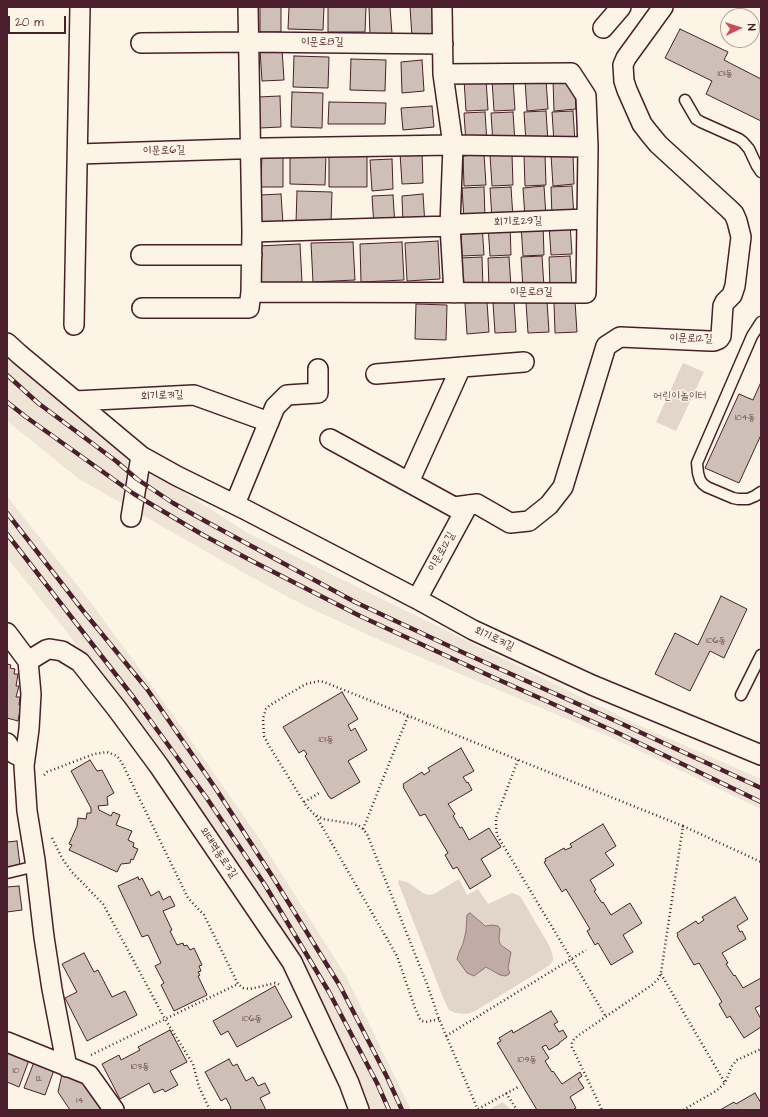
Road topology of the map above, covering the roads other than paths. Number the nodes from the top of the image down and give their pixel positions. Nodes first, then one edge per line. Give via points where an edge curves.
1 (80, 7) edge
2 (248, 7) edge
3 (442, 7) edge
4 (621, 7) edge
5 (664, 7) edge
6 (603, 28) dead end
7 (141, 42) dead end
8 (248, 42) junction
9 (443, 44) junction
10 (443, 74) junction
11 (685, 100) dead end
12 (453, 145) junction
13 (588, 147) junction
14 (251, 148) junction
15 (78, 154) junction
16 (761, 172) edge
17 (587, 219) junction
18 (450, 226) junction
19 (252, 232) junction
20 (140, 255) dead end
21 (252, 255) junction
22 (251, 292) junction
23 (454, 293) junction
24 (142, 308) dead end
25 (761, 322) edge
26 (74, 325) dead end
27 (7, 343) edge
28 (524, 362) dead end
29 (461, 367) junction
30 (318, 369) dead end
31 (376, 374) dead end
32 (75, 401) junction
33 (269, 422) junction
34 (330, 439) dead end
35 (141, 456) junction
36 (409, 482) junction
37 (761, 492) edge
38 (235, 504) junction
39 (468, 505) junction
40 (131, 517) dead end
41 (417, 599) junction
42 (7, 633) edge
43 (761, 655) edge
44 (28, 661) junction
45 (741, 695) dead end
46 (7, 743) edge
47 (761, 755) edge
48 (25, 759) junction
49 (36, 866) junction
50 (7, 873) edge
51 (7, 1042) edge
52 (67, 1067) junction
53 (114, 1110) edge
54 (359, 1110) edge

1 - 15 street
2 - 8 street
3 - 9 street
4 - 6 street
5 - 39 street, 이문로12길 via 626,58 623,65 624,81 642,124 649,133 734,214 738,221 741,237 735,286 732,295 723,306 719,339 714,341 620,337 606,346 563,487 549,505 529,521 510,523 477,504
7 - 8 street, 이문로8길
8 - 9 street, 이문로8길
8 - 14 street
9 - 10 street
10 - 12 street
10 - 13 street, 이문로8길 via 571,73 586,96
11 - 16 lane via 696,119 739,138 749,149
12 - 13 street
12 - 14 street
12 - 18 street
13 - 17 street, 이문로8길
14 - 15 street, 이문로6길
14 - 19 street
15 - 26 street
17 - 18 street, 회기로29길
17 - 23 street, 이문로8길 via 586,293
18 - 19 street
18 - 23 street
19 - 21 street
20 - 21 street
21 - 22 street
22 - 23 street, 이문로8길
22 - 24 street via 249,308
25 - 37 lane via 752,336 697,463 700,480 707,487 738,499 748,499
27 - 32 street, 회기로31길
28 - 29 street
29 - 31 street
29 - 36 street
30 - 33 street via 318,393 288,395 275,407
32 - 33 street, 회기로31길 via 194,395
32 - 35 street, 회기로31길
33 - 38 street
34 - 36 street, 이문로12길
35 - 38 street, 회기로31길
35 - 40 street
36 - 39 street, 이문로12길 via 454,507
38 - 41 street, 회기로31길
39 - 41 street, 이문로12길
41 - 47 street, 회기로31길 via 473,630 592,686
42 - 44 street
43 - 45 lane
44 - 48 street via 32,694
44 - 54 street, 외대역동로3길 via 46,650 62,651 80,662 117,709 159,766 292,962
46 - 48 street via 11,750
48 - 49 street via 27,811
49 - 50 lane
49 - 52 street via 52,989
51 - 52 street
52 - 53 street via 89,1075

